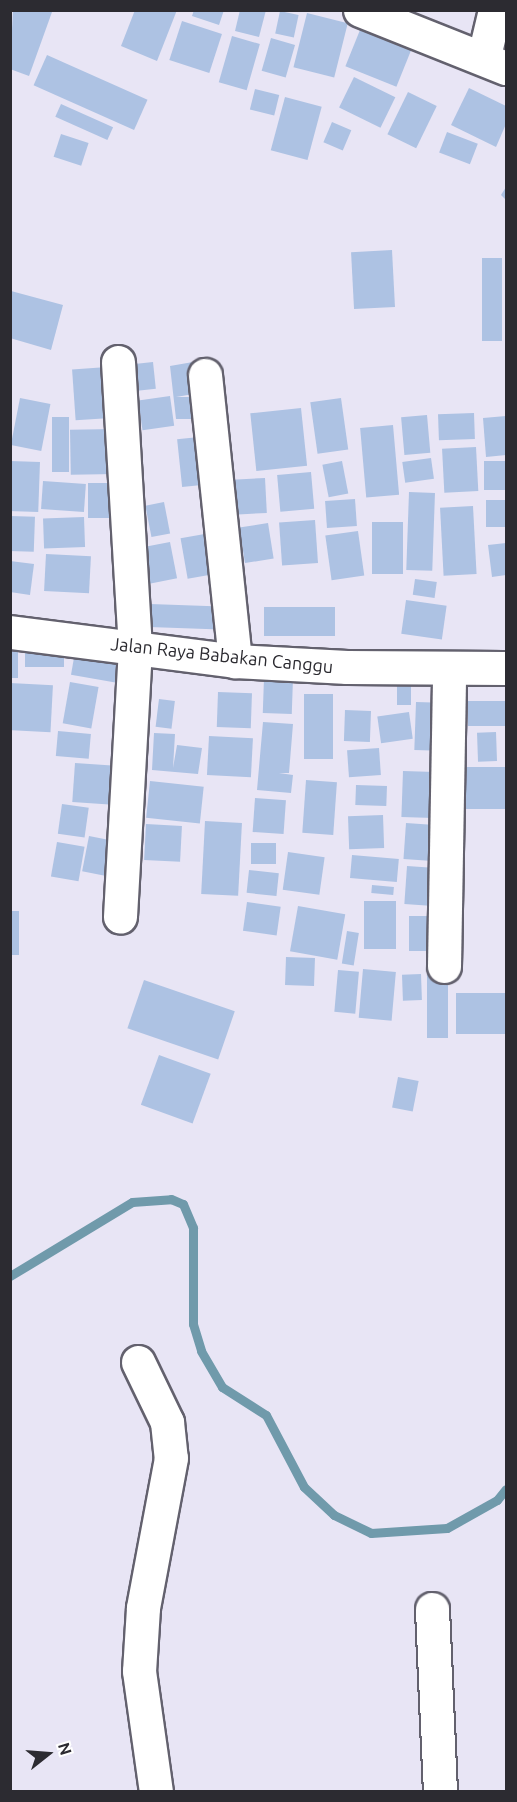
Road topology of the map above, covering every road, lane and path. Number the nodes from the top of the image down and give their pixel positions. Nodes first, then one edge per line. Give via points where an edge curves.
1 (360, 10) edge
2 (495, 10) edge
3 (495, 62) edge
4 (118, 362) dead end
5 (205, 375) dead end
6 (10, 632) edge
7 (135, 648) junction
8 (235, 661) junction
9 (507, 668) edge
10 (449, 669) junction
11 (120, 917) dead end
12 (444, 966) dead end
13 (138, 1362) dead end
14 (432, 1609) dead end
15 (156, 1791) edge
16 (440, 1791) edge

1 - 3 street
2 - 3 street
4 - 7 street
5 - 8 street
6 - 7 street, Jalan Raya Babakan Canggu
7 - 8 street, Jalan Raya Babakan Canggu
7 - 11 street
8 - 10 street, Jalan Raya Babakan Canggu
9 - 10 street, Jalan Raya Babakan Canggu
10 - 12 street
13 - 15 street via 167,1422 171,1458 143,1608 139,1671
14 - 16 street

